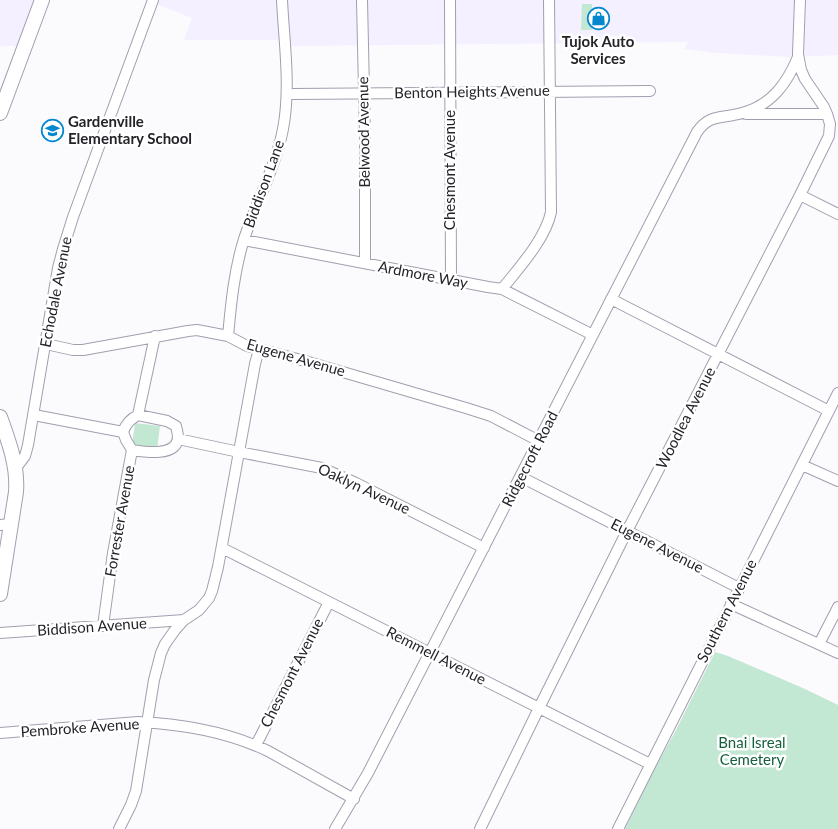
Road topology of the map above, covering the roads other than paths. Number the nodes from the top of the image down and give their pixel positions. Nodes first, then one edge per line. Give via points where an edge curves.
1 (42, 0) edge
2 (153, 0) edge
3 (282, 0) edge
4 (362, 0) edge
5 (450, 0) edge
6 (549, 0) edge
7 (800, 0) edge
8 (798, 57) junction
9 (650, 91) dead end
10 (449, 92) junction
11 (550, 92) junction
12 (364, 93) junction
13 (293, 94) dead end
14 (0, 113) edge
15 (742, 113) junction
16 (827, 114) junction
17 (800, 195) junction
18 (838, 214) edge
19 (244, 240) junction
20 (365, 264) junction
21 (451, 280) junction
22 (502, 289) junction
23 (611, 300) junction
24 (593, 335) junction
25 (155, 336) junction
26 (228, 336) junction
27 (46, 344) junction
28 (259, 349) junction
29 (719, 354) junction
30 (838, 393) edge
31 (829, 411) junction
32 (34, 415) junction
33 (138, 415) junction
34 (0, 417) edge
35 (123, 432) junction
36 (178, 439) junction
37 (539, 441) junction
38 (132, 450) junction
39 (239, 452) junction
40 (802, 464) junction
41 (15, 469) junction
42 (520, 477) junction
43 (838, 481) edge
44 (6, 524) edge
45 (627, 531) junction
46 (222, 548) junction
47 (484, 548) junction
48 (739, 588) junction
49 (0, 594) edge
50 (329, 602) junction
51 (731, 604) junction
52 (838, 607) edge
53 (184, 620) junction
54 (103, 626) junction
55 (0, 633) edge
56 (819, 644) junction
57 (431, 653) junction
58 (838, 653) edge
59 (538, 708) junction
60 (148, 722) junction
61 (0, 733) edge
62 (256, 745) junction
63 (650, 764) junction
64 (354, 799) junction
65 (119, 829) edge
66 (335, 829) edge
67 (480, 829) edge
68 (618, 829) edge

1 - 14 main road
2 - 27 street, Echodale Avenue via 63,249
3 - 19 street, Biddison Lane via 287,93 283,128
4 - 12 street, Belwood Avenue
5 - 10 street, Chesmont Avenue
6 - 11 street
7 - 8 street
8 - 15 street, Ridgecroft Road via 778,92 766,102
8 - 16 street via 805,79
9 - 11 street, Benton Heights Avenue
10 - 11 street, Benton Heights Avenue
10 - 12 street, Benton Heights Avenue
10 - 21 street, Chesmont Avenue
11 - 22 street via 550,219 545,232
12 - 13 street, Benton Heights Avenue
12 - 20 street, Belwood Avenue
15 - 16 street, Ridgecroft Road
15 - 23 street, Ridgecroft Road via 713,118 697,132
16 - 17 street, Woodlea Avenue via 830,124 828,136
17 - 18 street
17 - 29 street, Woodlea Avenue
19 - 20 street, Ardmore Way
19 - 26 street, Biddison Lane via 236,272
20 - 21 street, Ardmore Way
21 - 22 street, Ardmore Way
22 - 24 street, Ardmore Way
23 - 24 street, Ridgecroft Road
23 - 29 street
24 - 37 street, Ridgecroft Road
25 - 26 street, Eugene Avenue via 197,330
25 - 27 street, Eugene Avenue via 83,350
25 - 33 street
26 - 28 street, Eugene Avenue
27 - 32 street, Echodale Avenue
28 - 37 street, Eugene Avenue via 484,414
28 - 39 street
29 - 31 street
29 - 45 street, Woodlea Avenue
30 - 31 street, Southern Avenue
31 - 40 street, Southern Avenue
32 - 35 street
32 - 41 street, Echodale Avenue via 28,445
33 - 35 street via 131,418
33 - 36 street via 176,426
34 - 41 main road
35 - 38 street, Forrester Avenue
36 - 38 street via 174,446 161,453
36 - 39 street, Oaklyn Avenue
37 - 42 street, Ridgecroft Road
38 - 54 street, Forrester Avenue
39 - 46 street
39 - 47 street, Oaklyn Avenue via 322,468
40 - 43 street
40 - 48 street, Southern Avenue
41 - 44 main road via 16,492
42 - 45 street, Eugene Avenue
42 - 47 street, Ridgecroft Road
44 - 49 main road
45 - 48 street, Eugene Avenue
45 - 59 street, Woodlea Avenue
46 - 50 street, Remmell Avenue
46 - 53 street via 212,591 204,604
47 - 57 street, Ridgecroft Road
48 - 51 street, Southern Avenue
50 - 57 street, Remmell Avenue
50 - 62 street, Chesmont Avenue
51 - 56 street
51 - 63 street, Southern Avenue
52 - 56 street
53 - 54 street, Biddison Avenue
53 - 60 street via 161,653
54 - 55 street, Biddison Avenue
56 - 58 street
57 - 59 street, Remmell Avenue
57 - 64 street, Ridgecroft Road
59 - 63 street, Remmell Avenue
59 - 67 street, Woodlea Avenue
60 - 61 street, Pembroke Avenue
60 - 62 street, Pembroke Avenue via 206,730
60 - 65 street via 136,791
62 - 64 street, Pembroke Avenue
63 - 68 street, Southern Avenue
64 - 66 street, Ridgecroft Road

